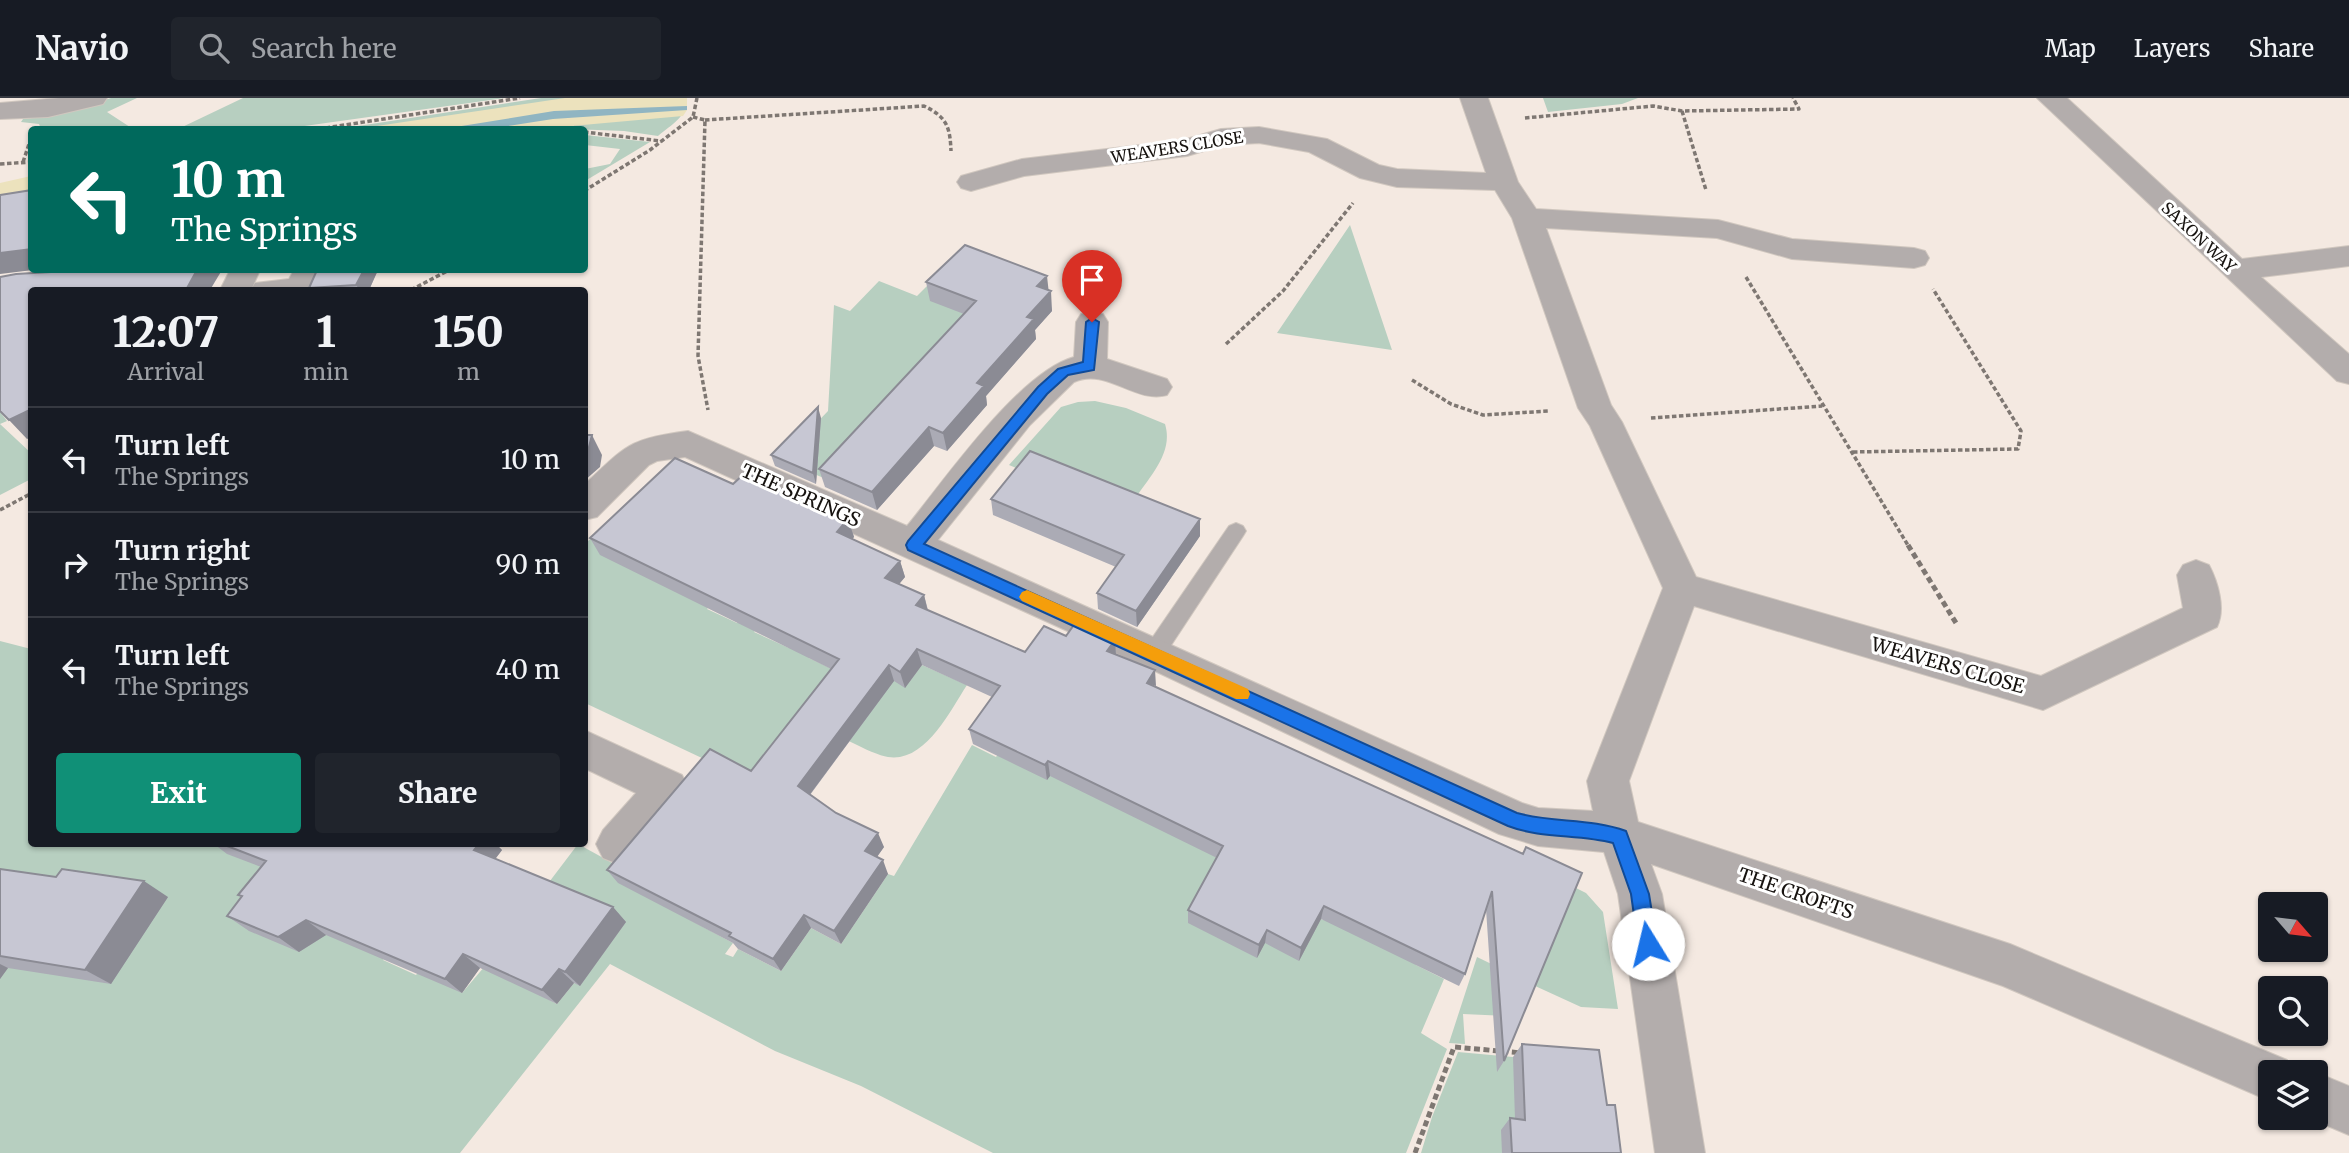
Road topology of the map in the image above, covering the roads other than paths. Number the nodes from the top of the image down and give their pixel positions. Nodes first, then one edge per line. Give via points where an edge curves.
1 (93, 98) edge
2 (2052, 98) edge
3 (1479, 110) edge
4 (0, 111) edge
5 (972, 182) road end
6 (1504, 182) junction
7 (1527, 218) junction
8 (2349, 256) edge
9 (1914, 258) road end
10 (2235, 270) junction
11 (1092, 322) dead end
12 (1090, 366) junction
13 (2349, 373) edge
14 (1155, 387) dead end
15 (588, 503) edge
16 (1236, 531) dead end
17 (913, 545) junction
18 (2196, 575) dead end
19 (1682, 588) junction
20 (1154, 653) junction
21 (588, 750) edge
22 (1620, 837) junction
23 (618, 844) dead end
24 (2258, 1072) edge
25 (2328, 1102) edge
26 (2349, 1111) edge
27 (1679, 1153) edge

1 - 4 street via 47,110
2 - 10 street, SAXON WAY
3 - 6 street
5 - 6 street, WEAVERS CLOSE via 1022,168 1259,135 1317,145 1370,172 1398,178
6 - 7 street
7 - 9 street via 1718,229 1792,249
7 - 19 street via 1600,415
8 - 10 street
10 - 13 street, SAXON WAY
11 - 12 street
12 - 14 street
12 - 17 street via 1063,372 1042,391
15 - 17 street, THE SPRINGS via 649,449 703,451
16 - 20 lane
17 - 20 street, THE SPRINGS
18 - 19 street, WEAVERS CLOSE via 2203,616 2043,693
19 - 22 street via 1610,770 1609,793
20 - 22 street, THE SPRINGS via 1514,820
21 - 23 street via 667,789
22 - 24 street, THE CROFTS via 2010,966
22 - 27 street via 1640,894
25 - 26 street

